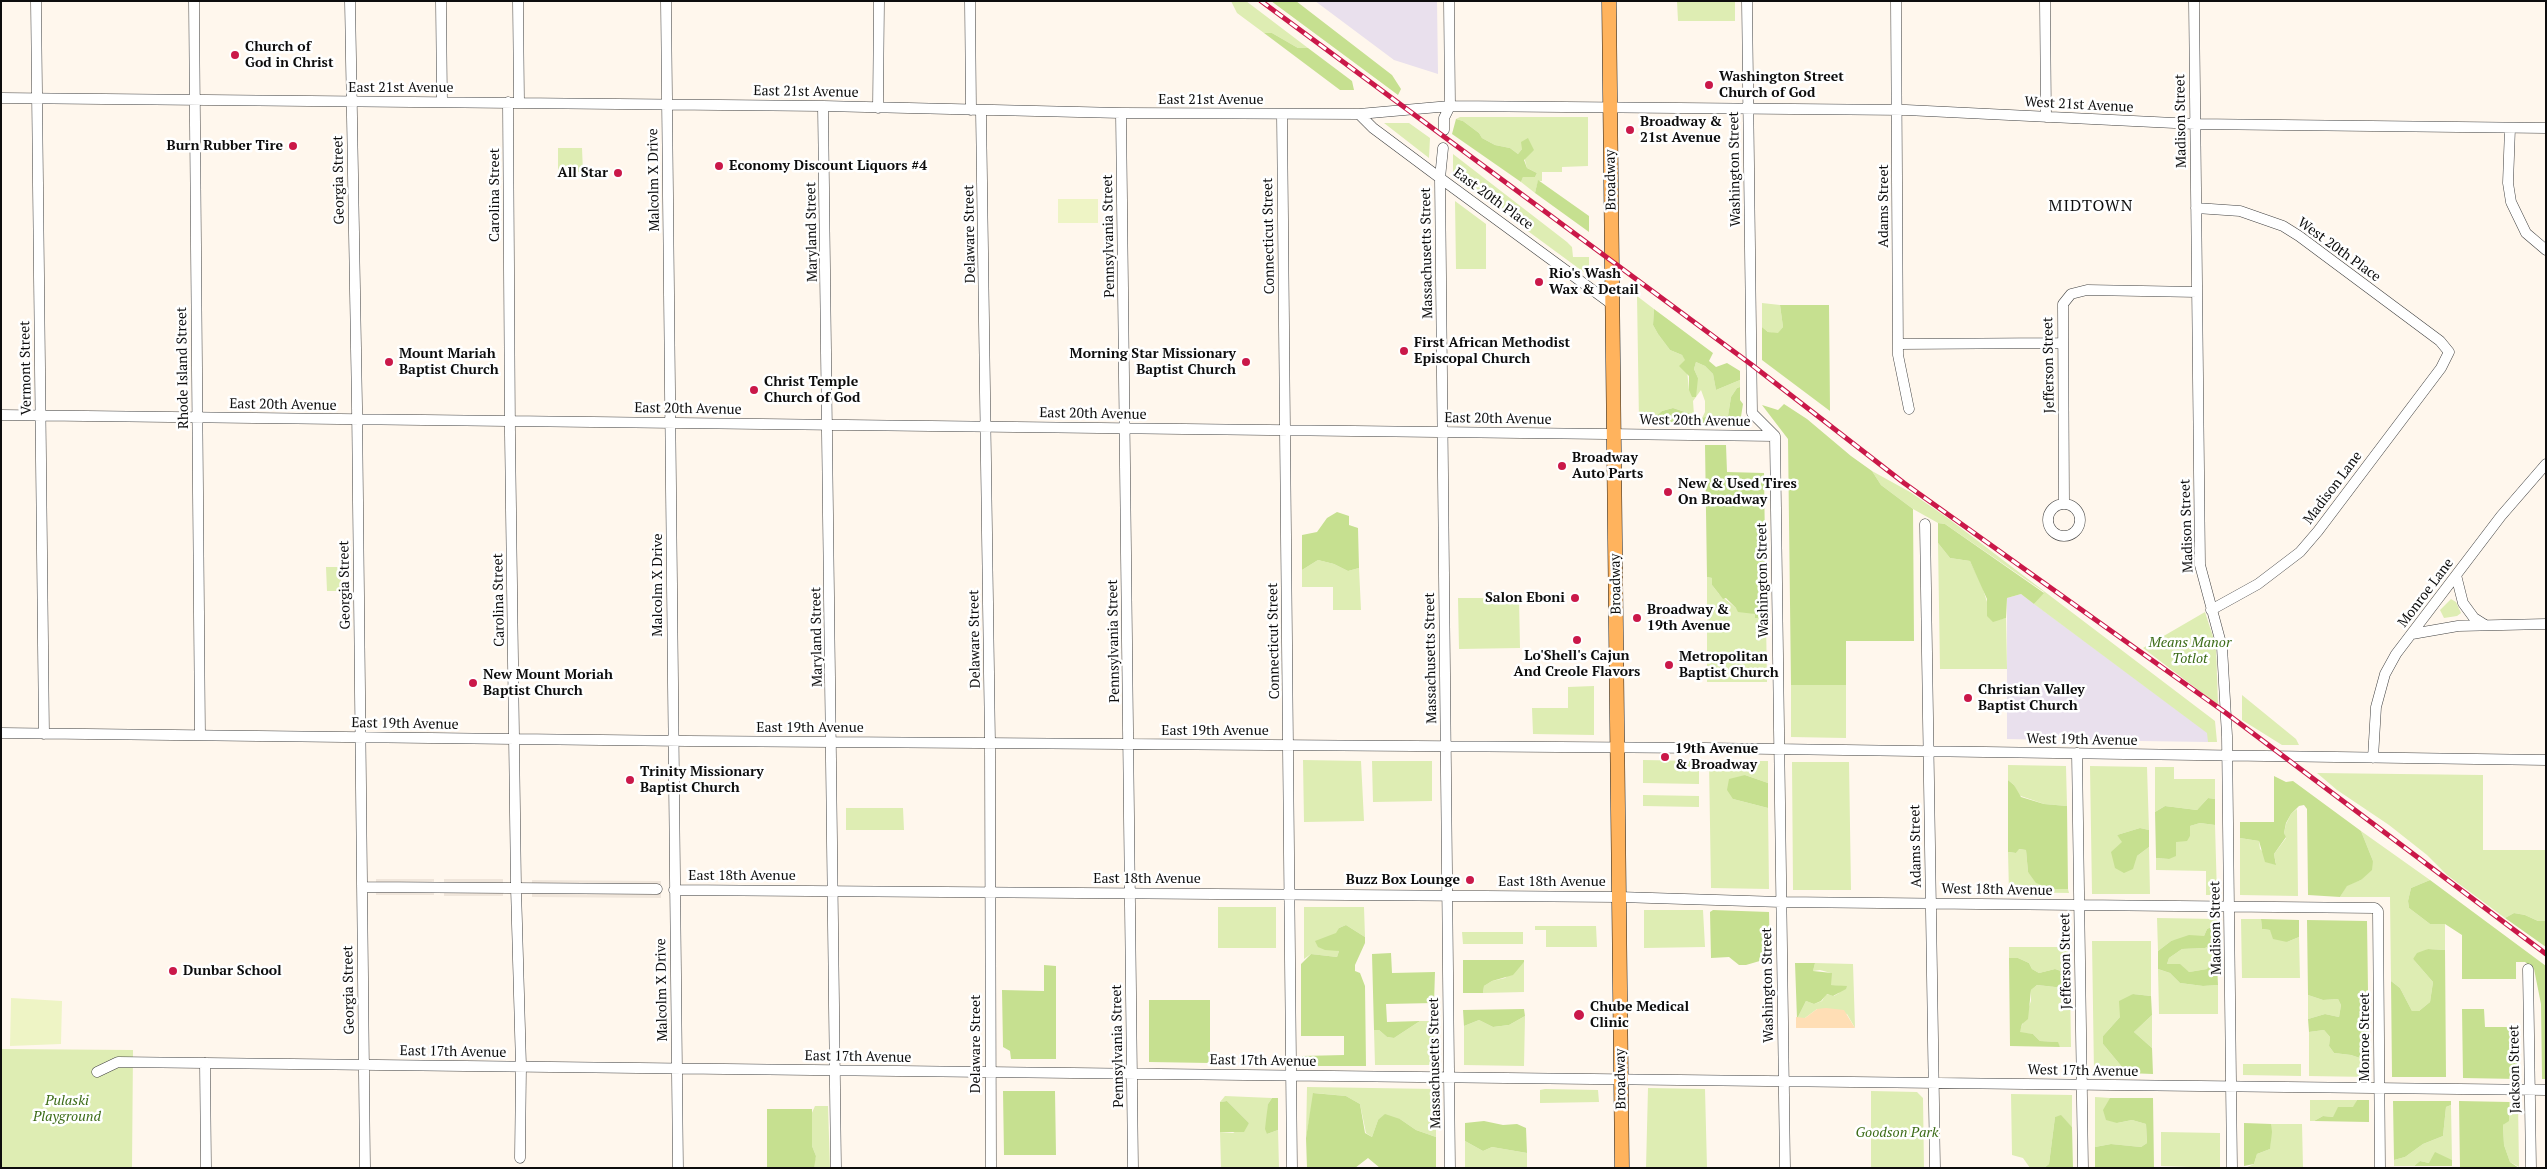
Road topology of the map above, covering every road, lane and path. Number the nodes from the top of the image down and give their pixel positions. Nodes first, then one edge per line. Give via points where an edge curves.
1 (36, 1) edge
2 (194, 1) edge
3 (350, 1) edge
4 (441, 1) edge
5 (518, 1) edge
6 (666, 1) edge
7 (879, 1) edge
8 (970, 1) edge
9 (1449, 1) edge
10 (1609, 1) edge
11 (1747, 1) edge
12 (1896, 1) edge
13 (2045, 1) edge
14 (2194, 1) edge
15 (1, 98) edge
16 (38, 98) junction
17 (195, 100) junction
18 (351, 101) junction
19 (442, 102) junction
20 (508, 102) junction
21 (520, 102) junction
22 (667, 104) junction
23 (823, 106) junction
24 (1450, 106) junction
25 (1610, 107) junction
26 (878, 108) junction
27 (1748, 108) junction
28 (976, 110) junction
29 (1898, 110) junction
30 (1121, 114) junction
31 (1282, 114) junction
32 (1360, 114) junction
33 (2046, 117) junction
34 (2195, 124) junction
35 (2510, 128) junction
36 (2546, 128) edge
37 (1444, 130) dead end
38 (1443, 148) dead end
39 (1440, 178) junction
40 (2196, 208) junction
41 (2546, 250) edge
42 (2197, 292) junction
43 (1613, 305) junction
44 (2062, 343) junction
45 (1898, 344) junction
46 (2450, 352) joint
47 (1909, 409) dead end
48 (1, 415) edge
49 (41, 416) junction
50 (198, 418) junction
51 (357, 419) junction
52 (510, 421) junction
53 (670, 423) junction
54 (828, 425) junction
55 (985, 426) junction
56 (1124, 428) junction
57 (1285, 430) junction
58 (1443, 432) junction
59 (1614, 434) junction
60 (1775, 436) junction
61 (2546, 464) edge
62 (2064, 504) dead end
63 (1925, 524) dead end
64 (2456, 575) junction
65 (2211, 610) junction
66 (2546, 624) edge
67 (2485, 625) junction
68 (2412, 634) junction
69 (1, 733) edge
70 (44, 734) junction
71 (200, 735) junction
72 (360, 737) junction
73 (515, 739) junction
74 (672, 741) junction
75 (832, 742) junction
76 (990, 743) junction
77 (1129, 744) junction
78 (1289, 745) junction
79 (1446, 746) junction
80 (1618, 747) junction
81 (1779, 750) junction
82 (1928, 752) junction
83 (2077, 753) junction
84 (2228, 756) junction
85 (2373, 758) junction
86 (2546, 760) edge
87 (362, 887) junction
88 (516, 888) junction
89 (657, 889) dead end
90 (674, 890) junction
91 (833, 891) junction
92 (991, 892) junction
93 (1130, 893) junction
94 (1289, 894) junction
95 (1447, 895) junction
96 (1619, 897) junction
97 (1781, 902) junction
98 (1930, 903) junction
99 (2079, 905) junction
100 (2230, 906) junction
101 (2375, 908) joint
102 (2528, 969) dead end
103 (205, 1063) junction
104 (364, 1065) junction
105 (521, 1066) junction
106 (676, 1068) junction
107 (835, 1070) junction
108 (97, 1072) dead end
109 (990, 1072) junction
110 (1132, 1074) junction
111 (1291, 1075) junction
112 (1449, 1077) junction
113 (1621, 1079) junction
114 (1783, 1082) junction
115 (1933, 1084) junction
116 (2082, 1085) junction
117 (2231, 1087) junction
118 (2378, 1088) junction
119 (2529, 1090) junction
120 (2546, 1090) edge
121 (520, 1158) dead end
122 (206, 1168) edge
123 (365, 1168) edge
124 (678, 1168) edge
125 (836, 1168) edge
126 (991, 1168) edge
127 (1133, 1168) edge
128 (1292, 1168) edge
129 (1450, 1168) edge
130 (1622, 1168) edge
131 (1785, 1168) edge
132 (1935, 1168) edge
133 (2083, 1168) edge
134 (2232, 1168) edge
135 (2380, 1168) edge
136 (2531, 1168) edge

1 - 16 street, Vermont Street
2 - 17 street, Rhode Island Street
3 - 18 street, Georgia Street
4 - 19 street
5 - 21 street
6 - 22 street, Malcolm X Drive
7 - 26 street
8 - 28 street, Delaware Street
9 - 24 street
10 - 25 main road, Broadway
11 - 27 street, Washington Street
12 - 29 street, Adams Street
13 - 33 street
14 - 34 street, Madison Street
15 - 16 street, East 21st Avenue
16 - 17 street, East 21st Avenue
16 - 49 street, Vermont Street
17 - 18 street, East 21st Avenue
17 - 50 street, Rhode Island Street
18 - 19 street, East 21st Avenue
18 - 51 street, Georgia Street
19 - 20 street, East 21st Avenue
20 - 21 street, East 21st Avenue
20 - 52 street, Carolina Street
21 - 22 street, East 21st Avenue
22 - 23 street, East 21st Avenue
22 - 53 street, Malcolm X Drive
23 - 26 street, East 21st Avenue
23 - 54 street, Maryland Street
24 - 25 street, East 21st Avenue
24 - 32 street, East 21st Avenue
24 - 37 street via 1444,118
25 - 27 street, West 21st Avenue
25 - 43 main road, Broadway
26 - 28 street, East 21st Avenue
27 - 29 street, West 21st Avenue
27 - 60 street, Washington Street via 1752,413
28 - 30 street, East 21st Avenue
28 - 55 street, Delaware Street
29 - 33 street, West 21st Avenue
29 - 45 street, Adams Street
30 - 31 street, East 21st Avenue
30 - 56 street, Pennsylvania Street
31 - 32 street, East 21st Avenue
31 - 57 street, Connecticut Street
32 - 39 street, East 20th Place
33 - 34 street, West 21st Avenue
34 - 35 street, West 21st Avenue
34 - 40 street, Madison Street
35 - 36 street, West 21st Avenue
35 - 41 street via 2508,183 2511,202 2526,233
38 - 39 street, Massachusetts Street
39 - 43 street, East 20th Place
39 - 58 street, Massachusetts Street
40 - 42 street, Madison Street
40 - 46 street, West 20th Place via 2240,211 2283,226 2440,341
42 - 44 street, Jefferson Street via 2087,290 2071,294 2061,312
42 - 65 street, Madison Street via 2200,566
43 - 59 main road, Broadway
44 - 45 street
44 - 62 street, Jefferson Street
45 - 47 street, Adams Street
46 - 65 street, Madison Lane via 2300,552 2258,584
48 - 49 street, East 20th Avenue
49 - 50 street, East 20th Avenue
49 - 70 street, Vermont Street
50 - 51 street, East 20th Avenue
50 - 71 street, Rhode Island Street
51 - 52 street, East 20th Avenue
51 - 72 street, Georgia Street
52 - 53 street, East 20th Avenue
52 - 73 street, Carolina Street
53 - 54 street, East 20th Avenue
53 - 74 street, Malcolm X Drive
54 - 55 street, East 20th Avenue
54 - 75 street, Maryland Street
55 - 56 street, East 20th Avenue
55 - 76 street, Delaware Street
56 - 57 street, East 20th Avenue
56 - 77 street, Pennsylvania Street
57 - 58 street, East 20th Avenue
57 - 78 street, Connecticut Street
58 - 59 street, East 20th Avenue
58 - 79 street, Massachusetts Street
59 - 60 street, West 20th Avenue
59 - 80 main road, Broadway
60 - 81 street, Washington Street
61 - 64 street, Monroe Lane
63 - 82 street, Adams Street
64 - 67 street via 2463,603 2474,618
64 - 68 street, Monroe Lane
65 - 84 street, Madison Street via 2222,648
66 - 67 street
67 - 68 street
68 - 85 street, Monroe Lane via 2396,654 2380,687
69 - 70 street, East 19th Avenue
70 - 71 street, East 19th Avenue
71 - 72 street, East 19th Avenue
72 - 73 street, East 19th Avenue
72 - 87 street, Georgia Street
73 - 74 street, East 19th Avenue
73 - 88 street, Carolina Street
74 - 75 street, East 19th Avenue
74 - 90 street, Malcolm X Drive
75 - 76 street, East 19th Avenue
75 - 91 street, Maryland Street
76 - 77 street, East 19th Avenue
76 - 92 street, Delaware Street
77 - 78 street, East 19th Avenue
77 - 93 street, Pennsylvania Street
78 - 79 street, East 19th Avenue
78 - 94 street, Connecticut Street
79 - 80 street, East 19th Avenue
79 - 95 street, Massachusetts Street
80 - 81 street, West 19th Avenue
80 - 96 main road, Broadway
81 - 82 street, West 19th Avenue
81 - 97 street, Washington Street
82 - 83 street, West 19th Avenue
82 - 98 street, Adams Street
83 - 84 street, West 19th Avenue
83 - 99 street, Jefferson Street
84 - 85 street, West 19th Avenue
84 - 100 street, Madison Street
85 - 86 street, West 19th Avenue
87 - 88 street
87 - 104 street, Georgia Street
88 - 89 street
88 - 105 street, Carolina Street
90 - 91 street, East 18th Avenue
90 - 106 street, Malcolm X Drive
91 - 92 street, East 18th Avenue
91 - 107 street, Maryland Street
92 - 93 street, East 18th Avenue
92 - 109 street, Delaware Street
93 - 94 street, East 18th Avenue
93 - 110 street, Pennsylvania Street
94 - 95 street, East 18th Avenue
94 - 111 street, Connecticut Street
95 - 96 street, East 18th Avenue
95 - 112 street, Massachusetts Street
96 - 97 street, West 18th Avenue
96 - 113 main road, Broadway
97 - 98 street, West 18th Avenue
97 - 114 street, Washington Street
98 - 99 street, West 18th Avenue
98 - 115 street, Adams Street
99 - 100 street, West 18th Avenue
99 - 116 street, Jefferson Street
100 - 101 street, West 18th Avenue
100 - 117 street, Madison Street
101 - 118 street, Monroe Street via 2378,911
102 - 119 street, Jackson Street
103 - 104 street, East 17th Avenue
103 - 108 street, East 17th Avenue via 118,1062
103 - 122 street
104 - 105 street, East 17th Avenue
104 - 123 street, Georgia Street
105 - 106 street, East 17th Avenue
105 - 121 street, Carolina Street
106 - 107 street, East 17th Avenue
106 - 124 street, Malcolm X Drive
107 - 109 street, East 17th Avenue
107 - 125 street, Maryland Street
109 - 110 street, East 17th Avenue
109 - 126 street, Delaware Street
110 - 111 street, East 17th Avenue
110 - 127 street, Pennsylvania Street
111 - 112 street, East 17th Avenue
111 - 128 street, Connecticut Street
112 - 113 street, East 17th Avenue
112 - 129 street, Massachusetts Street
113 - 114 street, West 17th Avenue
113 - 130 main road, Broadway
114 - 115 street, West 17th Avenue
114 - 131 street, Washington Street
115 - 116 street, West 17th Avenue
115 - 132 street, Adams Street
116 - 117 street, West 17th Avenue
116 - 133 street, Jefferson Street
117 - 118 street, West 17th Avenue
117 - 134 street, Madison Street
118 - 119 street, West 17th Avenue
118 - 135 street, Monroe Street
119 - 120 street, West 17th Avenue
119 - 136 street, Jackson Street

